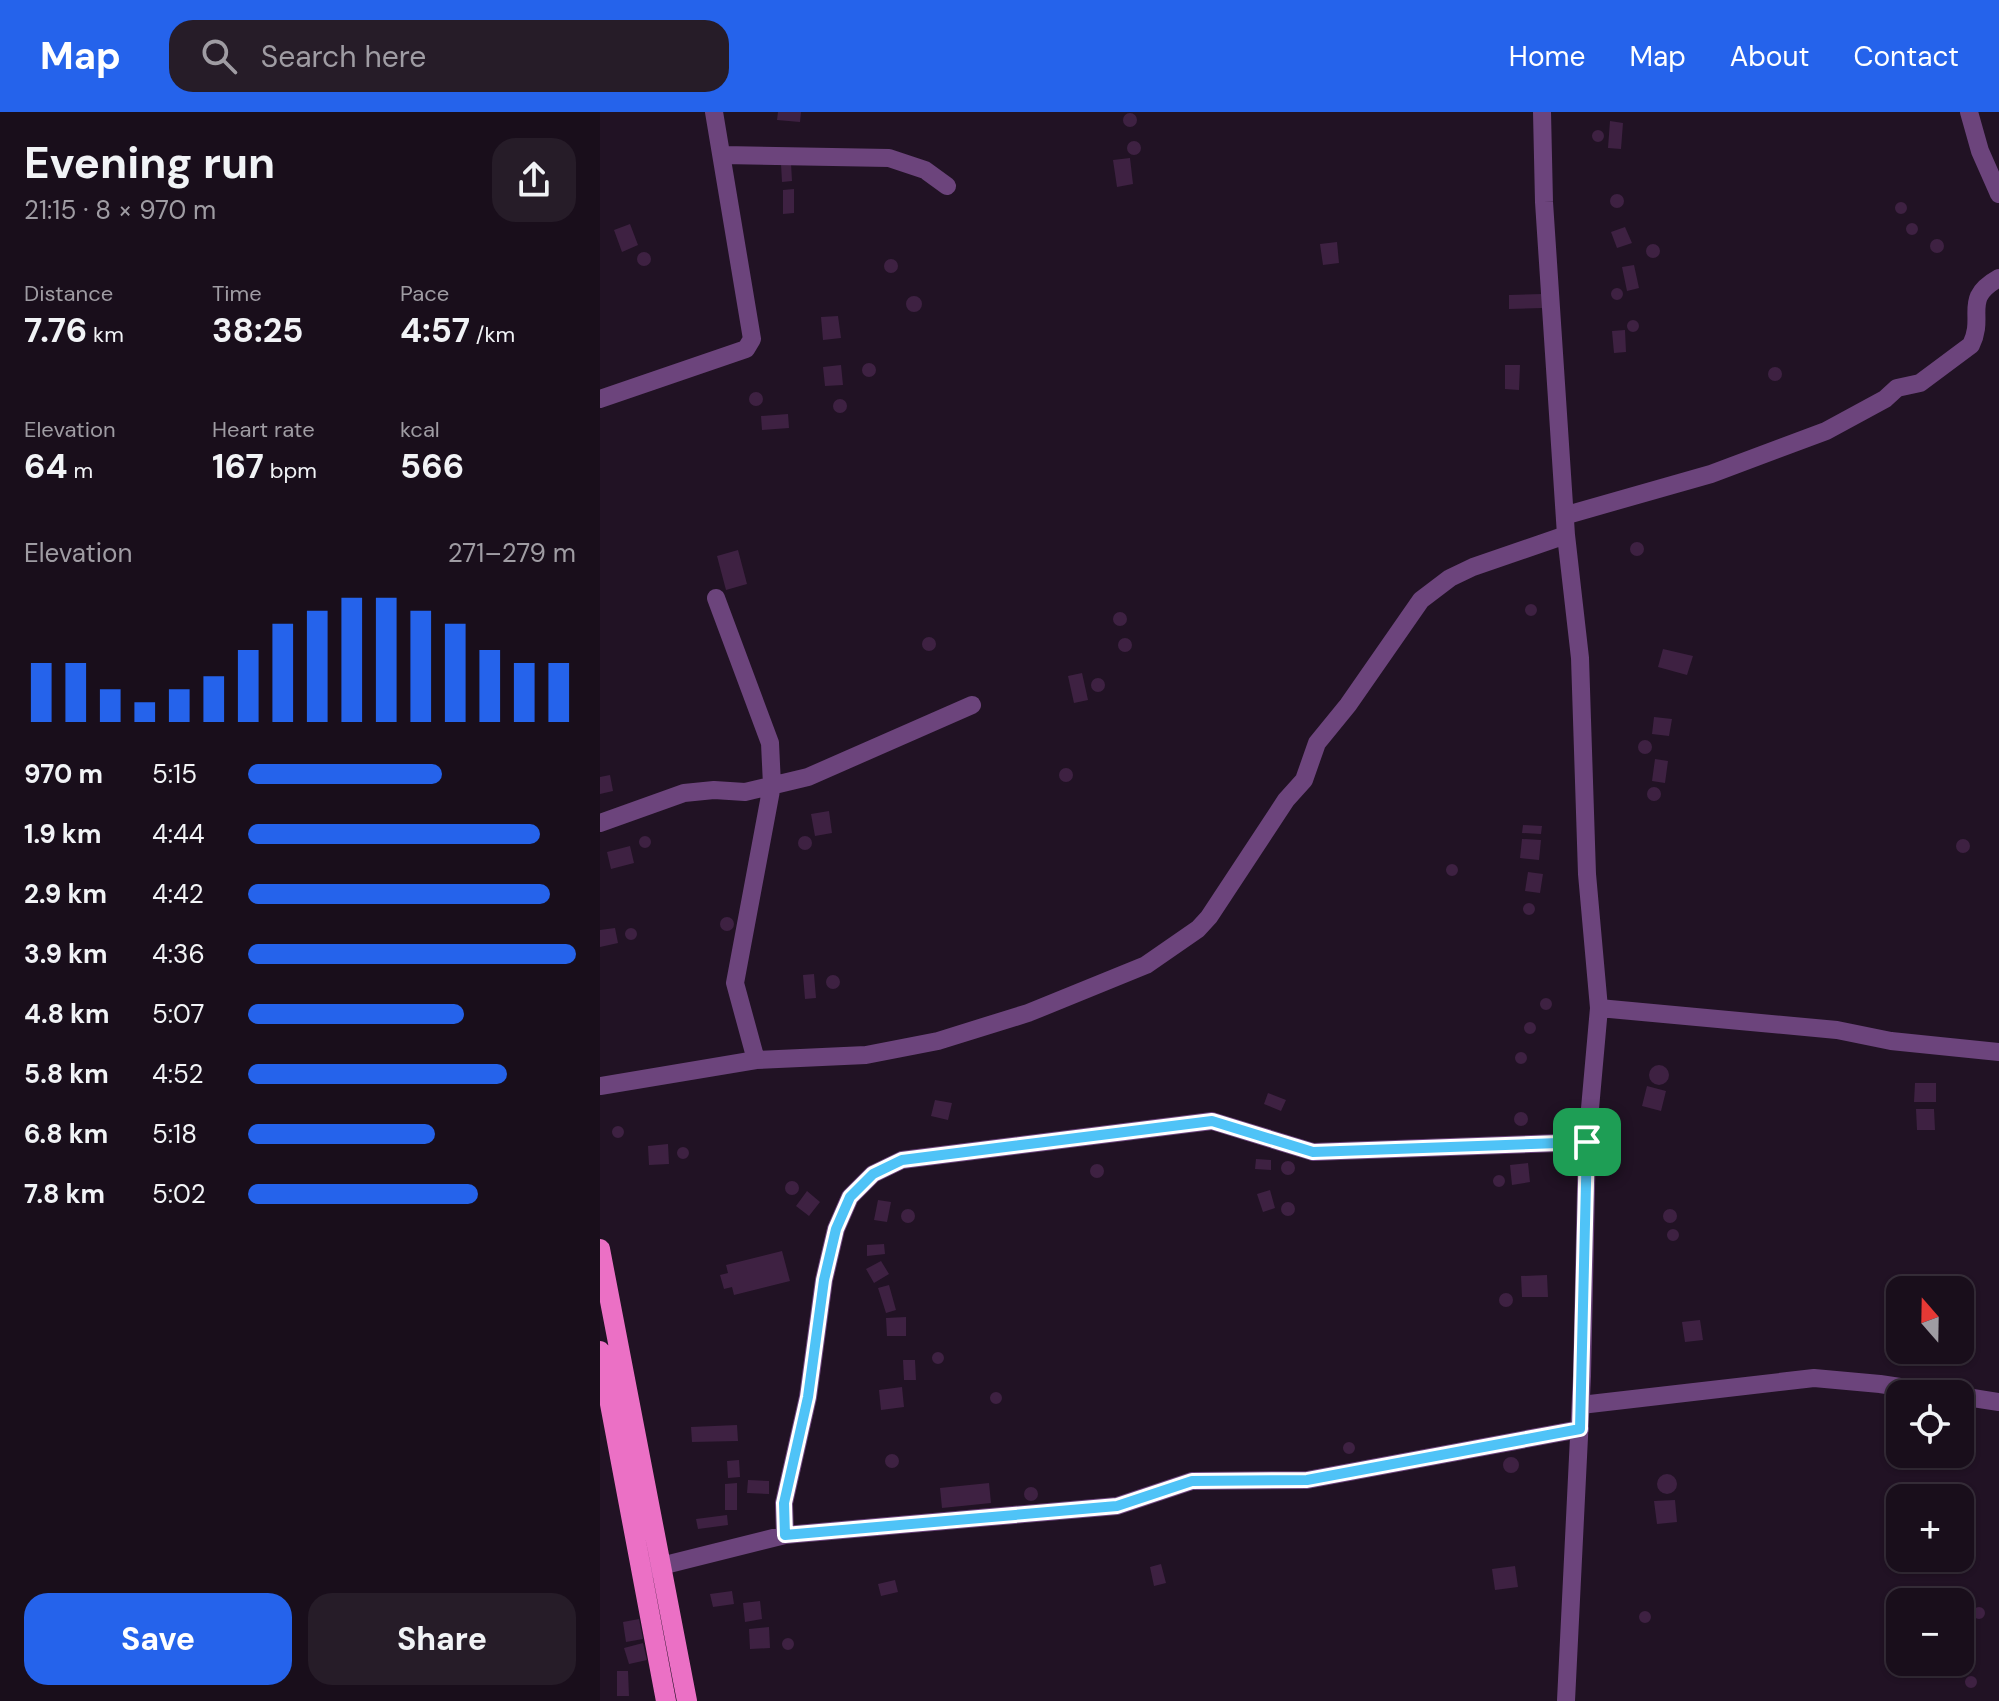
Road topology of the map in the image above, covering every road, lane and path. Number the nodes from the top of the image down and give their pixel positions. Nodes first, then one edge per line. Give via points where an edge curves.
1 (714, 112) edge
2 (1542, 112) edge
3 (1969, 112) edge
4 (723, 155) junction
5 (947, 186) dead end
6 (1999, 194) edge
7 (1999, 278) edge
8 (600, 399) edge
9 (1567, 515) junction
10 (1566, 535) junction
11 (716, 598) dead end
12 (972, 705) dead end
13 (772, 785) junction
14 (600, 823) edge
15 (1599, 1008) junction
16 (1999, 1052) edge
17 (756, 1060) junction
18 (600, 1086) edge
19 (1587, 1142) junction
20 (600, 1249) edge
21 (600, 1351) edge
22 (1886, 1385) edge
23 (1974, 1398) edge
24 (1999, 1402) edge
25 (1581, 1405) junction
26 (1580, 1429) junction
27 (785, 1535) junction
28 (651, 1568) junction
29 (666, 1701) edge
30 (687, 1701) edge
31 (1566, 1701) edge

1 - 4 street
2 - 9 street
3 - 6 street
4 - 5 street via 889,158 925,170
4 - 8 street via 751,344
7 - 9 street via 1976,297 1971,345 1920,383 1897,388 1826,431 1770,453
9 - 10 street
10 - 15 street via 1580,658 1587,874
10 - 17 street via 1473,567 1421,600 1317,743 1304,780 1209,917 1146,965 1028,1013 938,1041 866,1055
11 - 13 street via 770,743
12 - 13 street via 808,777
13 - 14 street via 745,792 684,793
13 - 17 street via 735,983
15 - 16 street via 1837,1030
15 - 19 street
17 - 18 street
19 - 25 street
19 - 27 street via 1313,1152 1212,1121 902,1160 873,1174 850,1197 836,1229 784,1503
20 - 28 main road
21 - 28 main road
22 - 25 street via 1814,1378
23 - 24 street
25 - 26 street
26 - 27 street via 1307,1480 1192,1481 1117,1506
26 - 31 street
27 - 28 street
28 - 29 main road
28 - 30 main road

